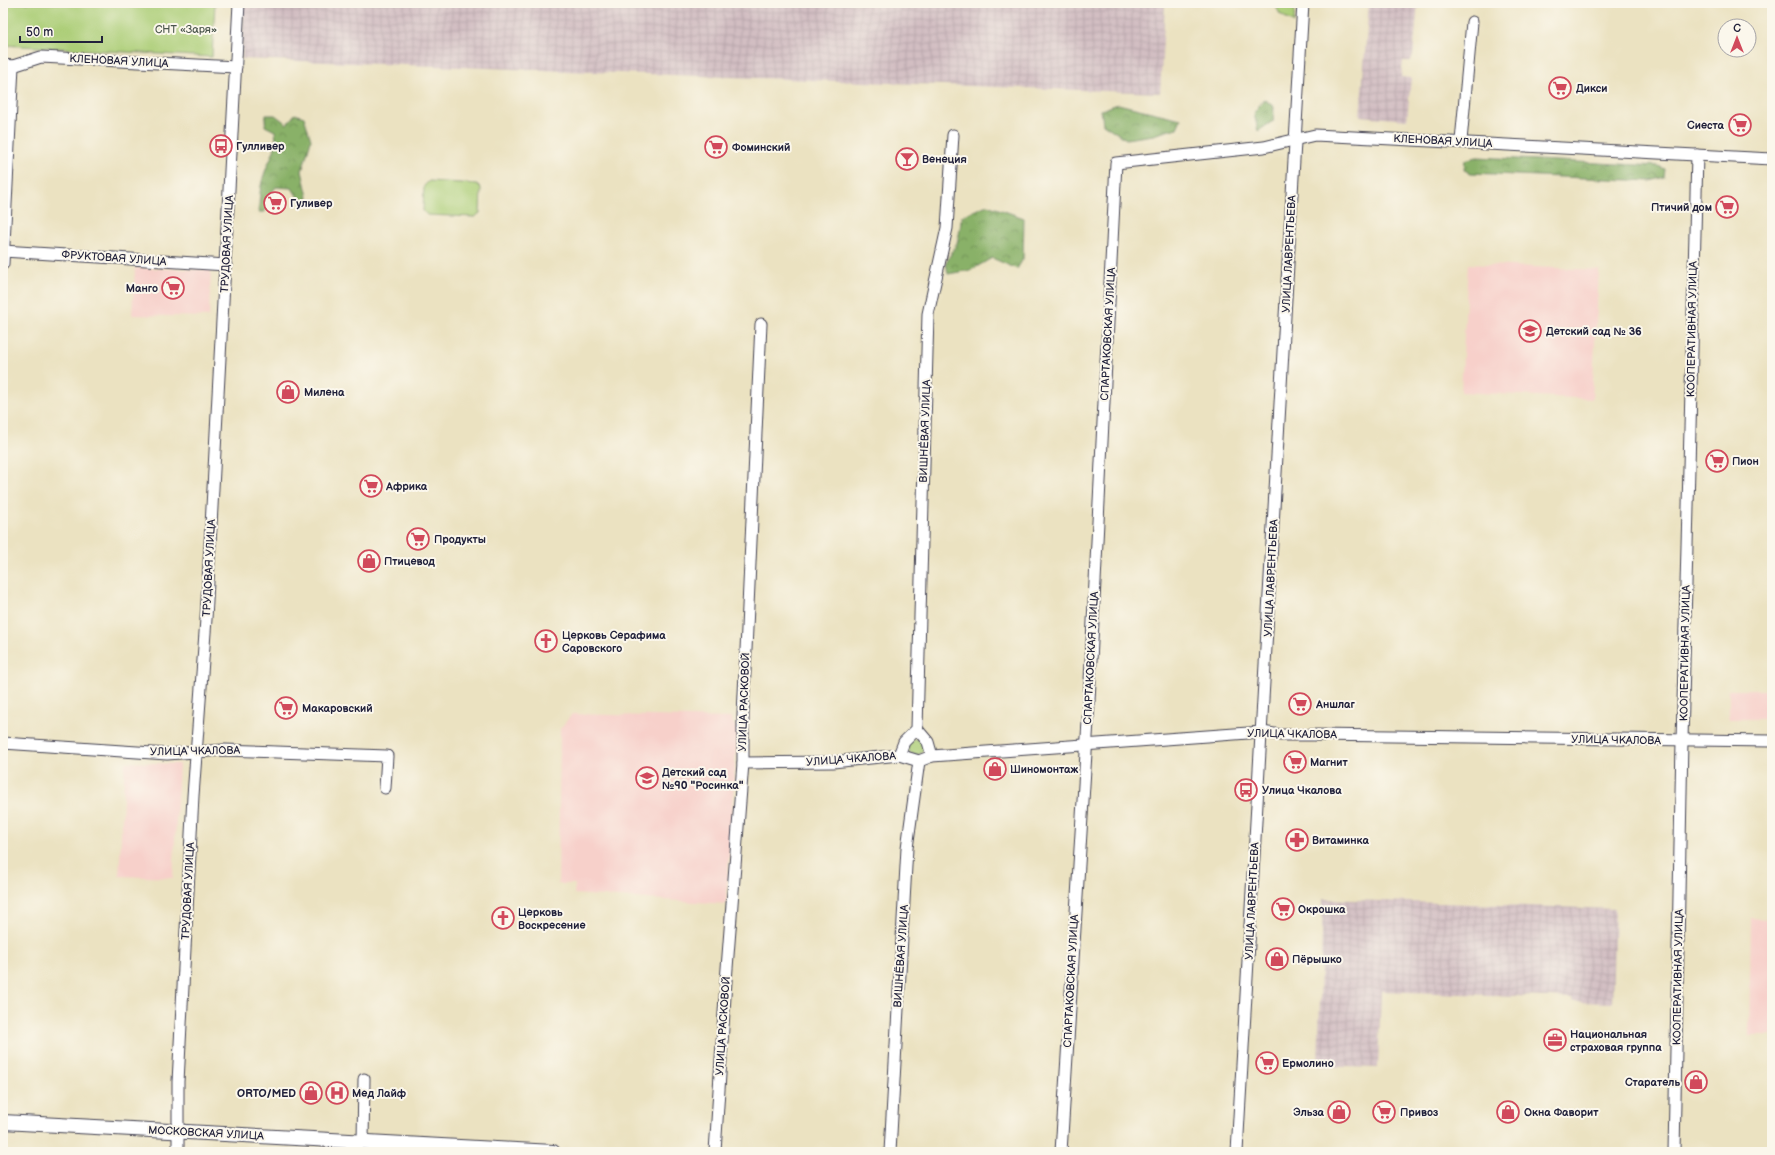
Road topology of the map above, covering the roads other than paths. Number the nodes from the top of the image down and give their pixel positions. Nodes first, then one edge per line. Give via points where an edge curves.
1 (239, 3) edge
2 (1304, 3) edge
3 (1472, 22) dead end
4 (8, 66) edge
5 (236, 67) junction
6 (953, 135) dead end
7 (1296, 138) junction
8 (1461, 141) junction
9 (1697, 155) junction
10 (1772, 159) edge
11 (1116, 163) joint
12 (3, 251) edge
13 (3, 264) edge
14 (226, 265) junction
15 (761, 324) dead end
16 (917, 730) junction
17 (1262, 732) junction
18 (1682, 741) junction
19 (1772, 741) edge
20 (3, 743) edge
21 (1086, 744) junction
22 (196, 752) junction
23 (899, 754) junction
24 (932, 756) junction
25 (919, 761) junction
26 (743, 763) junction
27 (385, 788) dead end
28 (364, 1079) dead end
29 (3, 1122) edge
30 (179, 1132) junction
31 (363, 1142) junction
32 (178, 1152) edge
33 (553, 1152) edge
34 (715, 1152) edge
35 (890, 1152) edge
36 (1061, 1152) edge
37 (1237, 1152) edge
38 (1674, 1152) edge

1 - 5 street, ТРУДОВАЯ УЛИЦА
2 - 7 street, УЛИЦА ЛАВРЕНТЬЕВА
3 - 8 street
4 - 5 street, КЛЕНОВАЯ УЛИЦА via 41,56
4 - 12 street
5 - 14 street, ТРУДОВАЯ УЛИЦА
6 - 16 street, ВИШНЁВАЯ УЛИЦА via 947,228 928,314
7 - 8 street, КЛЕНОВАЯ УЛИЦА via 1315,134
7 - 11 street, КЛЕНОВАЯ УЛИЦА via 1264,147
7 - 17 street, УЛИЦА ЛАВРЕНТЬЕВА
8 - 9 street, КЛЕНОВАЯ УЛИЦА
9 - 10 street, КЛЕНОВАЯ УЛИЦА
9 - 18 street, КООПЕРАТИВНАЯ УЛИЦА
11 - 21 street, СПАРТАКОВСКАЯ УЛИЦА
12 - 13 street
12 - 14 street, ФРУКТОВАЯ УЛИЦА
14 - 22 street, ТРУДОВАЯ УЛИЦА
15 - 26 street, УЛИЦА РАСКОВОЙ via 743,707
16 - 23 street via 904,742
16 - 24 street via 928,742
17 - 18 street, УЛИЦА ЧКАЛОВА via 1282,735
17 - 21 street, УЛИЦА ЧКАЛОВА
17 - 37 street, УЛИЦА ЛАВРЕНТЬЕВА
18 - 19 street, УЛИЦА ЧКАЛОВА
18 - 38 street, КООПЕРАТИВНАЯ УЛИЦА
20 - 22 street, УЛИЦА ЧКАЛОВА via 167,754
21 - 24 street, УЛИЦА ЧКАЛОВА
21 - 36 street, СПАРТАКОВСКАЯ УЛИЦА
22 - 27 street, УЛИЦА ЧКАЛОВА via 224,750 387,756
22 - 30 street, ТРУДОВАЯ УЛИЦА via 178,1082
23 - 25 street, УЛИЦА ЧКАЛОВА
23 - 26 street, УЛИЦА ЧКАЛОВА via 833,762
24 - 25 street, УЛИЦА ЧКАЛОВА
25 - 35 street, ВИШНЁВАЯ УЛИЦА via 907,848
26 - 34 street, УЛИЦА РАСКОВОЙ
28 - 31 street
29 - 30 main road, МОСКОВСКАЯ УЛИЦА
30 - 31 main road, МОСКОВСКАЯ УЛИЦА
30 - 32 street, ТРУДОВАЯ УЛИЦА
31 - 33 main road, МОСКОВСКАЯ УЛИЦА

